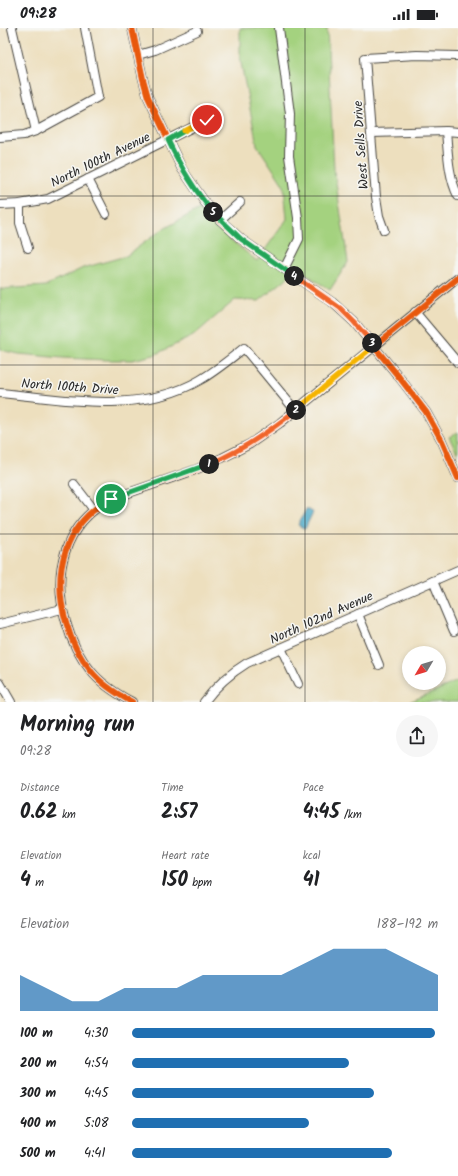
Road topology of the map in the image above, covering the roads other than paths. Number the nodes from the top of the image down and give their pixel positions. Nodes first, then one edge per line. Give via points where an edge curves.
1 (12, 28) edge
2 (85, 28) edge
3 (132, 28) edge
4 (279, 28) edge
5 (197, 31) dead end
6 (138, 55) junction
7 (458, 56) edge
8 (207, 120) dead end
9 (36, 131) junction
10 (446, 131) junction
11 (458, 132) edge
12 (371, 133) junction
13 (0, 137) edge
14 (168, 140) junction
15 (88, 179) junction
16 (458, 196) edge
17 (240, 202) dead end
18 (20, 204) junction
19 (0, 205) edge
20 (106, 214) dead end
21 (220, 220) junction
22 (384, 230) dead end
23 (28, 248) dead end
24 (284, 269) junction
25 (458, 278) edge
26 (415, 312) junction
27 (374, 346) junction
28 (458, 363) edge
29 (0, 393) edge
30 (295, 410) junction
31 (458, 478) edge
32 (74, 484) dead end
33 (94, 510) junction
34 (458, 570) edge
35 (433, 581) junction
36 (62, 609) junction
37 (358, 614) junction
38 (0, 624) edge
39 (454, 631) dead end
40 (281, 648) junction
41 (379, 665) dead end
42 (0, 683) edge
43 (298, 684) dead end
44 (11, 702) edge
45 (132, 702) edge
46 (204, 702) edge

1 - 9 street
2 - 9 street via 98,97
3 - 6 street
4 - 24 street via 290,114 289,156 299,225 299,240
5 - 6 street
6 - 14 street via 148,97
7 - 12 street, West Sells Drive via 365,58
8 - 14 street, North 100th Avenue
9 - 13 street
10 - 11 street
10 - 12 street
10 - 16 street via 451,176
12 - 22 street, West Sells Drive via 376,197
14 - 15 street, North 100th Avenue
14 - 21 street via 191,184
15 - 18 street, North 100th Avenue via 48,199
15 - 20 street
17 - 21 street
18 - 19 street, North 100th Avenue
18 - 23 street via 20,223
21 - 24 street via 241,239
24 - 27 street via 340,308
25 - 26 street
26 - 27 street
26 - 28 street
27 - 30 street
27 - 31 street via 426,412
29 - 30 street, North 100th Drive via 105,402 142,400 175,391 200,380 244,348
30 - 33 street via 261,437 226,457 111,499
32 - 33 street
33 - 36 street via 77,527 66,548 60,578
34 - 35 street, North 102nd Avenue
35 - 37 street, North 102nd Avenue
35 - 39 street
36 - 38 street
36 - 45 street via 74,645 91,672 109,689
37 - 40 street, North 102nd Avenue
37 - 41 street
40 - 43 street
40 - 46 street, North 102nd Avenue via 238,668 216,686
42 - 44 street

